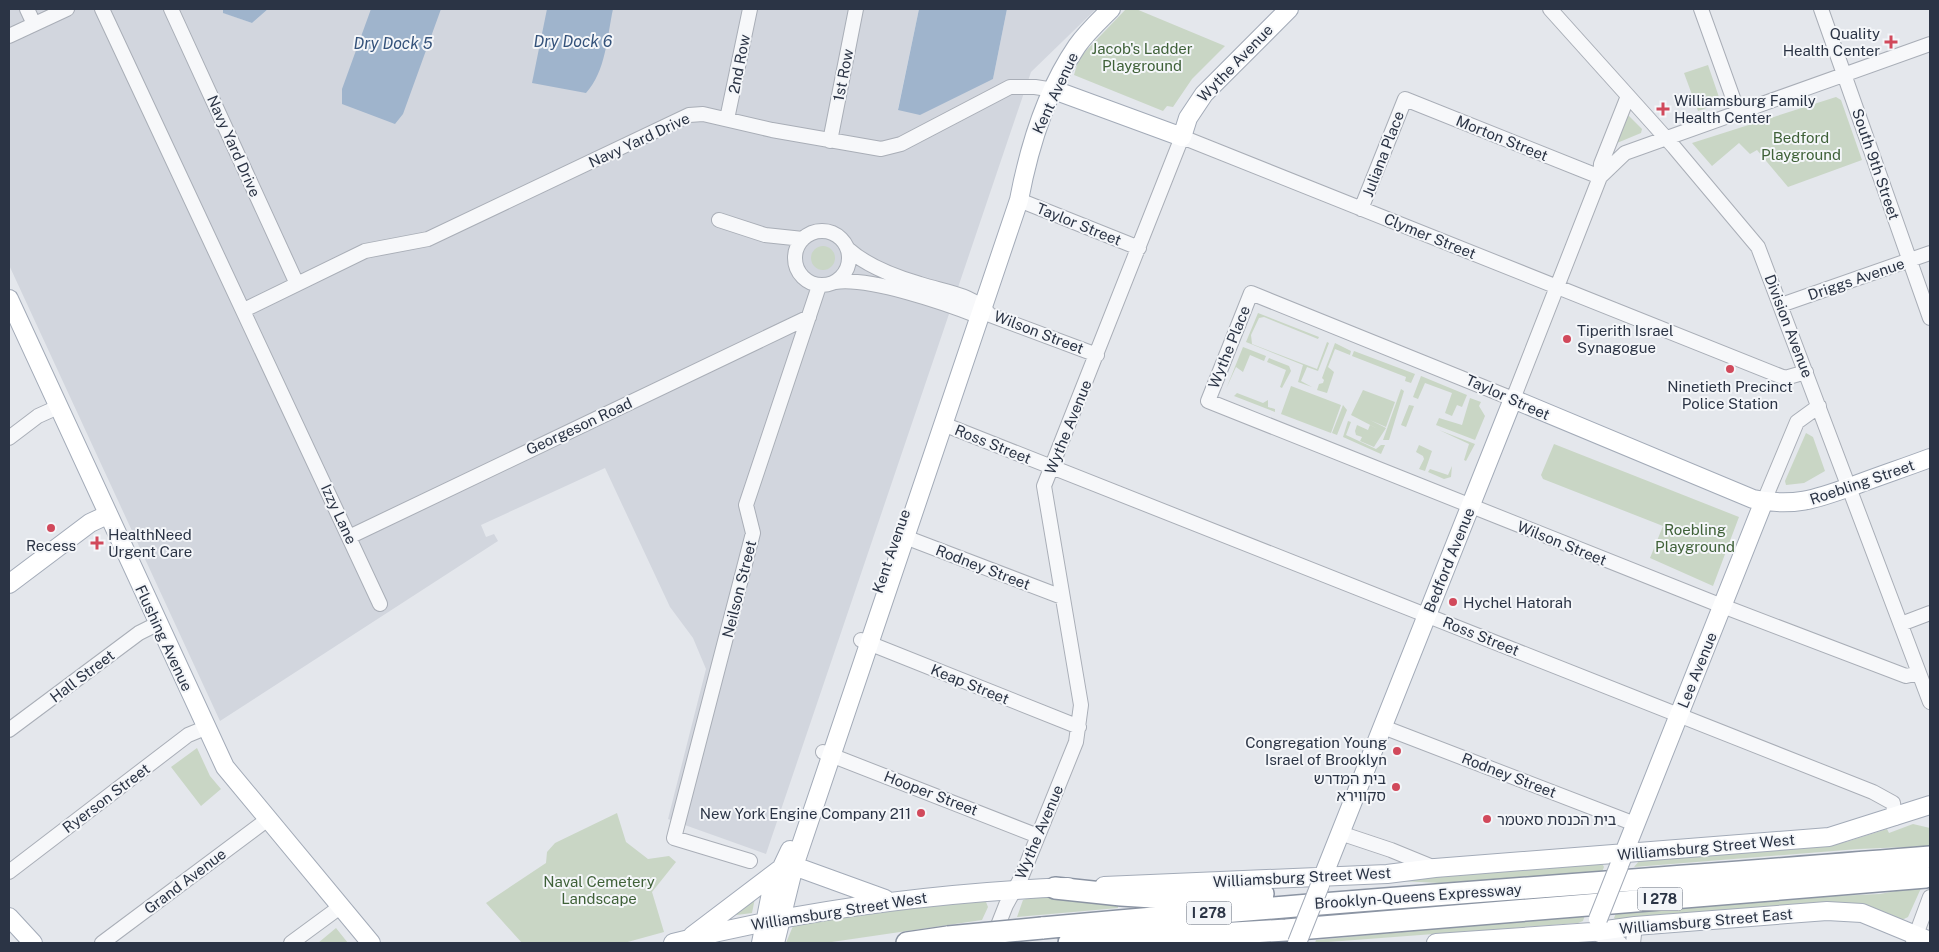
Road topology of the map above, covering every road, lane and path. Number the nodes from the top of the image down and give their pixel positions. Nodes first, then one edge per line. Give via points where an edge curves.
1 (27, 9) edge
2 (67, 9) edge
3 (102, 9) edge
4 (171, 9) edge
5 (750, 9) edge
6 (856, 9) edge
7 (1111, 9) edge
8 (1289, 9) edge
9 (1550, 9) edge
10 (1701, 9) edge
11 (1821, 9) edge
12 (34, 24) junction
13 (9, 36) edge
14 (1930, 44) edge
15 (1844, 75) junction
16 (1050, 89) junction
17 (1628, 96) junction
18 (1405, 99) joint
19 (1738, 112) junction
20 (727, 119) junction
21 (1182, 137) junction
22 (1666, 138) junction
23 (830, 141) junction
24 (1026, 160) junction
25 (1600, 176) junction
26 (1018, 200) junction
27 (1362, 209) junction
28 (719, 220) dead end
29 (765, 235) junction
30 (803, 239) junction
31 (1140, 248) junction
32 (848, 249) junction
33 (1930, 253) edge
34 (795, 256) junction
35 (1910, 260) junction
36 (835, 282) junction
37 (297, 284) junction
38 (819, 286) junction
39 (1557, 287) junction
40 (921, 291) junction
41 (1251, 293) joint
42 (9, 299) edge
43 (1781, 305) junction
44 (977, 309) junction
45 (244, 310) junction
46 (808, 317) junction
47 (1930, 318) edge
48 (1097, 355) junction
49 (1806, 372) junction
50 (1513, 399) junction
51 (1208, 401) joint
52 (1819, 406) junction
53 (58, 407) junction
54 (943, 424) junction
55 (9, 438) edge
56 (1930, 458) edge
57 (1052, 467) junction
58 (1849, 487) junction
59 (1764, 502) junction
60 (1470, 506) junction
61 (111, 512) junction
62 (349, 537) junction
63 (905, 537) junction
64 (9, 584) edge
65 (1062, 597) junction
66 (380, 604) dead end
67 (1722, 606) junction
68 (1930, 613) edge
69 (1427, 615) junction
70 (157, 624) junction
71 (1901, 624) junction
72 (865, 642) junction
73 (1919, 673) junction
74 (1930, 702) edge
75 (1679, 715) junction
76 (1079, 727) junction
77 (1383, 727) junction
78 (205, 728) junction
79 (9, 730) edge
80 (827, 753) junction
81 (1930, 805) edge
82 (1895, 818) junction
83 (268, 819) junction
84 (1635, 824) junction
85 (1340, 833) junction
86 (1038, 836) junction
87 (1391, 850) junction
88 (750, 860) dead end
89 (1622, 860) junction
90 (1928, 867) edge
91 (787, 868) junction
92 (1435, 868) junction
93 (9, 872) edge
94 (1387, 874) junction
95 (1322, 880) junction
96 (1056, 888) junction
97 (1014, 890) junction
98 (1930, 897) edge
99 (1377, 898) junction
100 (888, 900) junction
101 (340, 906) junction
102 (9, 916) edge
103 (772, 920) junction
104 (1593, 932) edge
105 (1634, 935) edge
106 (1292, 937) edge
107 (1920, 940) edge
108 (680, 941) edge
109 (33, 943) edge
110 (102, 943) edge
111 (291, 943) edge
112 (371, 943) edge
113 (760, 943) edge
114 (775, 943) edge
115 (907, 943) edge
116 (991, 943) edge
117 (1069, 943) edge
118 (1216, 943) edge
119 (1436, 943) edge
120 (1620, 943) edge

1 - 12 street
2 - 12 street
3 - 45 street
4 - 37 street, Navy Yard Drive
5 - 20 street, 2nd Row
6 - 23 street, 1st Row
7 - 16 main road, Kent Avenue via 1078,46
8 - 21 main road, Wythe Avenue via 1204,94 1188,118
9 - 17 street, Division Avenue
10 - 19 street
11 - 15 street, South 9th Street
12 - 13 street
14 - 15 street, Bedford Avenue
15 - 19 street, Bedford Avenue
15 - 35 street, South 9th Street
16 - 21 main road, Clymer Street
16 - 23 street, Navy Yard Drive via 1010,87 891,147 881,149
16 - 24 main road, Kent Avenue
17 - 22 street, Division Avenue
17 - 25 street, Bedford Avenue via 1601,164
18 - 25 street, Morton Street
18 - 27 street, Juliana Place
19 - 22 street, Bedford Avenue
20 - 23 street, Navy Yard Drive
20 - 37 street, Navy Yard Drive via 704,114 689,115 428,239 365,251
21 - 27 street, Clymer Street
21 - 31 street, Wythe Avenue
22 - 25 street, Bedford Avenue via 1625,153
22 - 43 street, Division Avenue via 1757,245
24 - 26 main road, Kent Avenue
24 - 44 main road, Kent Avenue via 1017,173
25 - 39 street, Bedford Avenue
26 - 31 street, Taylor Street
26 - 44 main road, Kent Avenue
27 - 39 street, Clymer Street
28 - 29 street
29 - 30 street
29 - 34 street
30 - 32 street via 815,232 828,232 838,236
30 - 34 street
31 - 48 street, Wythe Avenue
32 - 36 street via 848,268
32 - 40 street via 862,260
33 - 35 street, Driggs Avenue
34 - 38 street via 803,277
35 - 43 street, Driggs Avenue
35 - 47 street, South 9th Street
36 - 38 street
36 - 40 street via 855,281
37 - 45 street, Navy Yard Drive
38 - 46 street, Neilson Street
39 - 49 street, Clymer Street via 1785,378
39 - 50 street, Bedford Avenue
40 - 44 street, Wilson Street
41 - 50 street, Taylor Street
41 - 51 street, Wythe Place
42 - 53 main road, Flushing Avenue
43 - 49 street, Division Avenue
44 - 48 street, Wilson Street
44 - 54 main road, Kent Avenue
44 - 72 main road, Kent Avenue
45 - 62 street, Izzy Lane
46 - 62 street, Georgeson Road
46 - 88 street, Neilson Street via 746,505 753,533 674,838
48 - 57 street, Wythe Avenue
49 - 52 street, Division Avenue
50 - 59 main road, Taylor Street
50 - 60 main road, Bedford Avenue
51 - 60 street, Wilson Street
52 - 58 street, Division Avenue
52 - 59 street, Lee Avenue via 1796,422
53 - 55 street via 38,416
53 - 61 main road, Flushing Avenue
54 - 57 street, Ross Street
54 - 63 main road, Kent Avenue
56 - 58 main road, Roebling Street
57 - 65 street, Wythe Avenue via 1044,489
57 - 69 street, Ross Street
58 - 59 main road, Roebling Street via 1805,502
58 - 71 street, Division Avenue
59 - 67 main road, Lee Avenue
60 - 67 street, Wilson Street
60 - 69 main road, Bedford Avenue
61 - 64 main road via 90,523
61 - 70 main road, Flushing Avenue
62 - 66 street, Izzy Lane
63 - 65 street, Rodney Street
63 - 72 main road, Kent Avenue
65 - 76 street, Wythe Avenue via 1081,706
67 - 73 street, Wilson Street via 1906,676
67 - 75 main road, Lee Avenue
68 - 71 street
69 - 75 street, Ross Street
69 - 77 main road, Bedford Avenue
70 - 78 main road, Flushing Avenue
70 - 79 street, Hall Street via 139,633
71 - 73 street, Division Avenue
72 - 76 street, Keap Street
72 - 80 main road, Kent Avenue
73 - 74 street, Division Avenue
75 - 82 street, Ross Street via 1873,792 1893,803
75 - 84 main road, Lee Avenue
76 - 86 street, Wythe Avenue
77 - 84 street, Rodney Street
77 - 85 main road, Bedford Avenue
78 - 83 main road, Flushing Avenue via 225,767
78 - 93 street, Ryerson Street via 188,735
80 - 86 street, Hooper Street
80 - 91 main road, Kent Avenue
81 - 82 main road, Williamsburg Street West
82 - 89 main road, Williamsburg Street West via 1829,837
83 - 101 main road, Flushing Avenue
83 - 110 street, Grand Avenue
84 - 89 main road, Lee Avenue
85 - 87 street
85 - 95 main road, Bedford Avenue
86 - 97 street, Wythe Avenue
87 - 92 street
87 - 94 street
89 - 92 main road, Williamsburg Street West
89 - 104 main road, Lee Avenue, bridge
90 - 99 highway, Brooklyn-Queens Expressway / I 278
90 - 106 highway, Brooklyn-Queens Expressway / I 278
91 - 100 main road
91 - 103 main road, Kent Avenue
91 - 108 main road
92 - 94 main road, Williamsburg Street West
94 - 95 main road, Williamsburg Street West
95 - 96 main road, Williamsburg Street West
95 - 106 main road, Bedford Avenue, bridge
96 - 97 main road, Williamsburg Street West
96 - 99 highway via 1168,898 1362,890
97 - 100 main road, Williamsburg Street West
97 - 116 street, Wythe Avenue
98 - 107 street
99 - 115 highway, Brooklyn-Queens Expressway / I 278, bridge
100 - 103 main road, Williamsburg Street West
101 - 111 street
101 - 112 main road, Flushing Avenue
102 - 109 main road
103 - 108 main road, Williamsburg Street West
103 - 113 main road, Kent Avenue
103 - 114 main road, Kent Avenue
104 - 105 main road, Williamsburg Street East
104 - 119 main road, Williamsburg Street East
104 - 120 street
105 - 107 main road, Williamsburg Street East via 1827,911 1862,913
106 - 117 highway, Brooklyn-Queens Expressway / I 278
106 - 118 highway

